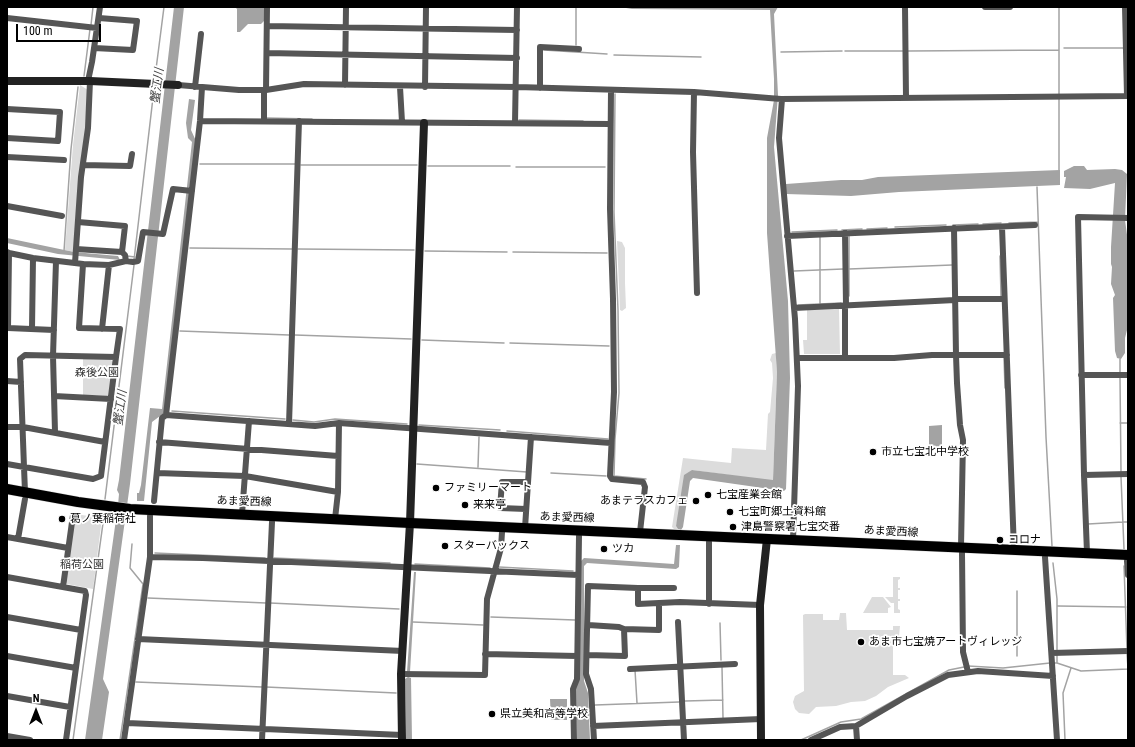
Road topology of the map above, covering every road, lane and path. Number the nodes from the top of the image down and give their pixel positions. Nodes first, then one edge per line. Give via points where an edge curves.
1 (100, 7) edge
2 (267, 7) edge
3 (346, 7) edge
4 (426, 7) edge
5 (517, 7) edge
6 (905, 7) edge
7 (911, 7) edge
8 (985, 7) edge
9 (1002, 7) edge
10 (1010, 7) edge
11 (1125, 7) edge
12 (7, 18) edge
13 (99, 18) junction
14 (267, 26) junction
15 (346, 27) junction
16 (93, 28) junction
17 (426, 29) junction
18 (517, 30) junction
19 (201, 34) dead end
20 (94, 48) junction
21 (579, 49) dead end
22 (267, 53) junction
23 (346, 55) junction
24 (426, 56) junction
25 (517, 58) junction
26 (7, 81) edge
27 (89, 81) junction
28 (345, 85) junction
29 (178, 86) joint
30 (400, 86) junction
31 (195, 87) junction
32 (202, 87) junction
33 (425, 87) junction
34 (516, 87) junction
35 (540, 88) junction
36 (265, 90) junction
37 (611, 90) junction
38 (694, 92) junction
39 (1128, 96) edge
40 (906, 98) junction
41 (778, 99) junction
42 (7, 109) edge
43 (299, 121) junction
44 (200, 122) junction
45 (264, 122) junction
46 (402, 122) junction
47 (424, 123) junction
48 (515, 123) junction
49 (610, 124) junction
50 (7, 138) edge
51 (132, 154) dead end
52 (7, 157) edge
53 (64, 160) dead end
54 (83, 165) junction
55 (190, 191) junction
56 (7, 206) edge
57 (62, 216) dead end
58 (1128, 218) edge
59 (78, 222) junction
60 (1035, 225) dead end
61 (1002, 227) junction
62 (954, 228) junction
63 (845, 233) junction
64 (787, 236) junction
65 (122, 252) junction
66 (8, 253) edge
67 (76, 255) junction
68 (33, 258) junction
69 (56, 261) junction
70 (126, 261) junction
71 (83, 264) junction
72 (109, 265) junction
73 (697, 293) dead end
74 (8, 299) edge
75 (955, 299) junction
76 (1004, 299) junction
77 (845, 305) junction
78 (794, 308) junction
79 (32, 329) junction
80 (102, 329) junction
81 (54, 330) junction
82 (956, 355) junction
83 (1007, 355) junction
84 (53, 356) junction
85 (116, 357) junction
86 (845, 357) junction
87 (797, 358) junction
88 (1128, 375) edge
89 (1081, 376) junction
90 (7, 382) edge
91 (21, 382) junction
92 (54, 396) junction
93 (111, 399) junction
94 (166, 415) junction
95 (249, 421) junction
96 (339, 423) junction
97 (289, 424) junction
98 (7, 427) edge
99 (23, 427) junction
100 (413, 429) junction
101 (55, 432) junction
102 (531, 437) junction
103 (105, 442) junction
104 (160, 442) junction
105 (611, 443) junction
106 (247, 449) junction
107 (338, 456) junction
108 (7, 464) edge
109 (24, 467) junction
110 (157, 473) junction
111 (1128, 474) edge
112 (1084, 475) junction
113 (245, 476) junction
114 (528, 482) junction
115 (7, 489) edge
116 (338, 492) junction
117 (7, 496) edge
118 (25, 496) junction
119 (154, 501) dead end
120 (526, 509) junction
121 (130, 512) junction
122 (242, 514) junction
123 (73, 515) dead end
124 (150, 516) junction
125 (335, 519) junction
126 (272, 522) junction
127 (410, 526) junction
128 (525, 528) junction
129 (502, 532) junction
130 (640, 532) junction
131 (579, 536) junction
132 (7, 537) edge
133 (18, 539) junction
134 (793, 540) junction
135 (709, 542) junction
136 (766, 542) junction
137 (68, 548) junction
138 (961, 550) junction
139 (1014, 550) junction
140 (1087, 553) junction
141 (1128, 555) edge
142 (150, 557) junction
143 (1045, 557) junction
144 (1128, 561) edge
145 (270, 562) junction
146 (408, 567) junction
147 (494, 570) junction
148 (578, 575) junction
149 (1128, 575) edge
150 (7, 577) edge
151 (63, 587) junction
152 (638, 588) junction
153 (674, 588) dead end
154 (659, 603) junction
155 (709, 604) junction
156 (760, 606) junction
157 (7, 617) edge
158 (678, 622) dead end
159 (588, 625) junction
160 (624, 629) junction
161 (81, 630) junction
162 (138, 639) junction
163 (266, 645) junction
164 (403, 651) junction
165 (1127, 651) edge
166 (486, 654) junction
167 (587, 655) junction
168 (7, 656) edge
169 (577, 656) junction
170 (1052, 659) junction
171 (736, 664) dead end
172 (680, 666) junction
173 (76, 668) junction
174 (630, 668) dead end
175 (967, 668) junction
176 (401, 674) junction
177 (1053, 676) junction
178 (7, 696) edge
179 (70, 707) junction
180 (761, 719) junction
181 (683, 722) junction
182 (126, 723) junction
183 (593, 726) junction
184 (856, 726) junction
185 (262, 729) junction
186 (7, 736) edge
187 (402, 737) edge
188 (30, 740) edge
189 (66, 740) edge
190 (124, 740) edge
191 (262, 740) edge
192 (574, 740) edge
193 (594, 740) edge
194 (684, 740) edge
195 (761, 740) edge
196 (811, 740) edge
197 (857, 740) edge
198 (1057, 740) edge

1 - 13 street
2 - 14 street
3 - 15 street
4 - 17 street
5 - 18 street
6 - 7 street
6 - 40 street
8 - 9 street
9 - 10 street
11 - 39 street
12 - 16 street
13 - 16 street
13 - 20 street via 137,21 132,50
14 - 15 street
14 - 22 street
15 - 17 street
15 - 23 street
16 - 20 street
17 - 18 street
17 - 24 street
18 - 25 street
19 - 31 street
20 - 27 street
21 - 35 street via 540,47
22 - 23 street
22 - 36 street
23 - 24 street
23 - 28 street
24 - 25 street
24 - 33 street
25 - 34 street
26 - 27 street
27 - 29 street
27 - 54 street via 88,128
28 - 30 street
28 - 36 street via 304,84
29 - 31 street
30 - 33 street
30 - 46 street
31 - 32 street
32 - 36 street
32 - 44 street
33 - 34 street
34 - 35 street
34 - 48 street
35 - 37 street
36 - 45 street
37 - 38 street
37 - 49 street
38 - 41 street
38 - 73 street
39 - 40 street
40 - 41 street
41 - 64 street
42 - 50 street via 60,112 58,141
43 - 45 street
43 - 46 street
43 - 97 street
44 - 45 street
44 - 55 street
46 - 47 street
47 - 48 street
47 - 100 street
48 - 49 street
49 - 105 street via 614,384
51 - 54 street via 130,166
52 - 53 street
54 - 59 street
55 - 70 street via 173,189 163,234 142,232 138,261
55 - 94 street
56 - 57 street
58 - 89 street via 1078,217
59 - 65 street via 125,226
59 - 67 street
60 - 61 street
61 - 62 street
61 - 76 street
62 - 63 street
62 - 75 street
63 - 64 street
63 - 77 street
64 - 78 street
65 - 67 street
65 - 70 street
66 - 68 street
66 - 74 street
67 - 69 street
67 - 71 street
68 - 69 street
68 - 79 street
69 - 81 street
70 - 72 street
71 - 72 street
71 - 80 street via 80,328
72 - 80 street
74 - 79 street via 8,328
75 - 76 street
75 - 77 street
75 - 82 street
76 - 83 street
77 - 78 street
77 - 86 street
78 - 87 street
79 - 81 street
80 - 85 street via 120,330
81 - 84 street
82 - 83 street
82 - 86 street
82 - 138 street via 963,440
83 - 139 street
84 - 85 street
84 - 91 street via 24,355 20,359
84 - 92 street
85 - 93 street
86 - 87 street
87 - 134 street
88 - 89 street
89 - 112 street
90 - 91 street
91 - 99 street
92 - 93 street
92 - 101 street
93 - 103 street
94 - 95 street
94 - 104 street via 162,418
95 - 97 street
95 - 106 street
96 - 97 street via 315,426
96 - 100 street
96 - 107 street
98 - 99 street
99 - 101 street
99 - 109 street
100 - 102 street
100 - 127 street
101 - 103 street
102 - 105 street
102 - 114 street
103 - 109 street via 101,476 93,479
104 - 106 street
104 - 110 street
105 - 130 street via 612,479 641,481 644,485
106 - 107 street
106 - 113 street
107 - 116 street
108 - 109 street
109 - 118 street
110 - 113 street
110 - 119 street
111 - 112 street
112 - 140 street
113 - 116 street
113 - 122 street
114 - 120 street
114 - 120 street via 502,482 500,508
115 - 118 main road, あま愛西線
116 - 125 street
117 - 118 main road, あま愛西線
118 - 121 main road, あま愛西線 via 77,508
118 - 133 street
120 - 128 street
121 - 122 main road, あま愛西線
121 - 124 main road, あま愛西線
122 - 125 main road, あま愛西線
123 - 137 street
124 - 126 main road, あま愛西線
124 - 142 street
125 - 127 main road, あま愛西線
126 - 127 main road, あま愛西線
126 - 145 street
127 - 128 main road, あま愛西線
127 - 129 main road, あま愛西線
127 - 146 street
128 - 130 main road, あま愛西線
129 - 131 main road, あま愛西線
129 - 147 street via 501,548
130 - 136 main road, あま愛西線
131 - 135 main road, あま愛西線
131 - 148 street
132 - 133 street
133 - 137 street
134 - 136 main road, あま愛西線
134 - 138 main road, あま愛西線
135 - 136 main road, あま愛西線
135 - 155 street
136 - 138 main road, あま愛西線
136 - 156 street
137 - 151 street
138 - 139 main road, あま愛西線
138 - 143 main road, あま愛西線
138 - 175 street via 962,652
139 - 140 main road, あま愛西線
140 - 141 main road, あま愛西線
142 - 145 street
142 - 162 street
143 - 144 main road, あま愛西線
143 - 170 street
144 - 149 street
145 - 146 street
145 - 163 street
146 - 147 street
146 - 164 street
147 - 148 street
147 - 166 street via 487,599
148 - 169 street
150 - 151 street
151 - 161 street via 85,591
152 - 153 street
152 - 154 street via 638,604
152 - 159 street via 588,586
154 - 155 street
154 - 160 street via 659,630
155 - 156 street
156 - 180 street
157 - 161 street
158 - 172 street
159 - 160 street
159 - 167 street
160 - 167 street via 625,656
161 - 173 street
162 - 163 street
162 - 182 street
163 - 164 street
163 - 185 street
164 - 176 street
165 - 170 street
166 - 169 street
166 - 176 street via 485,675
167 - 183 street via 586,674 591,690
168 - 173 street
169 - 192 street via 577,679 572,689
170 - 177 street
171 - 172 street
172 - 174 street
172 - 181 street
173 - 179 street
175 - 177 street
175 - 184 street via 900,699
176 - 187 street
177 - 198 street
178 - 179 street
179 - 189 street
180 - 181 street
180 - 195 street
181 - 183 street
181 - 194 street
182 - 185 street
182 - 190 street
183 - 193 street
184 - 196 street via 840,727
184 - 197 street
185 - 187 street
185 - 191 street
186 - 188 street

